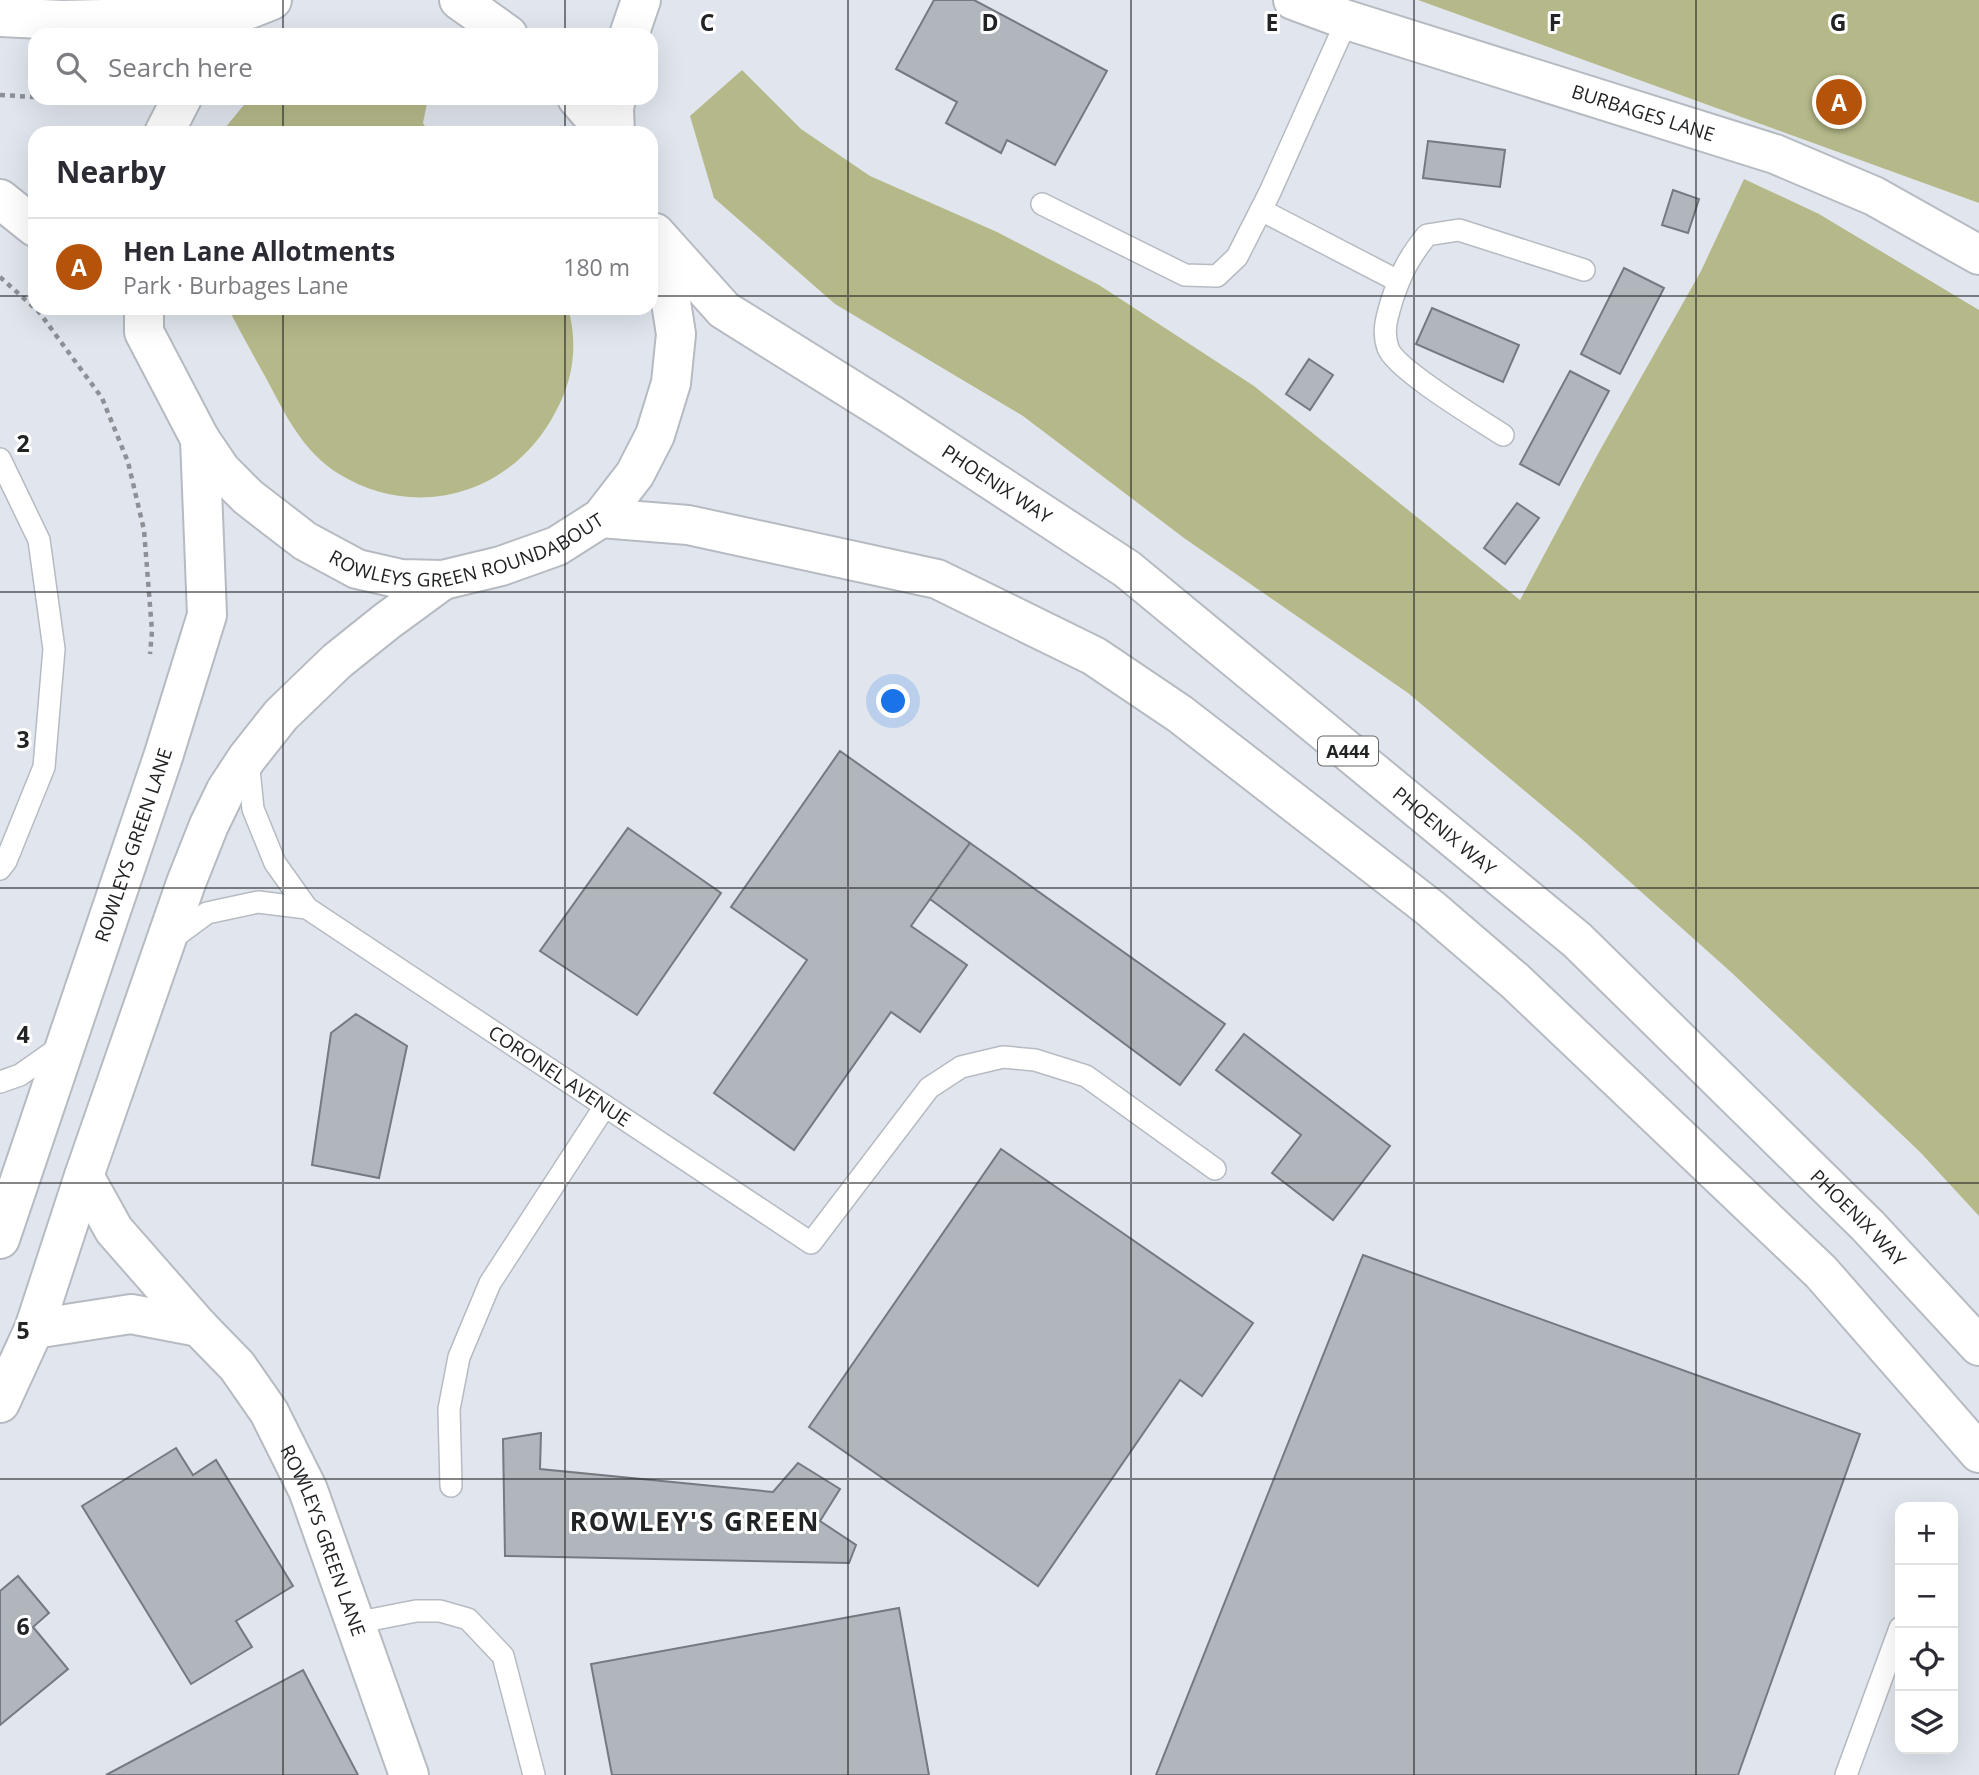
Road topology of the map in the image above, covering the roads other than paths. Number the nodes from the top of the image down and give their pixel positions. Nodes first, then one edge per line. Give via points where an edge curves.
1 (272, 0) edge
2 (459, 0) edge
3 (641, 0) edge
4 (1293, 0) edge
5 (0, 17) edge
6 (1347, 20) junction
7 (226, 25) edge
8 (498, 28) edge
9 (631, 28) edge
10 (178, 105) edge
11 (583, 105) edge
12 (614, 105) edge
13 (168, 126) edge
14 (601, 126) edge
15 (615, 126) edge
16 (0, 199) edge
17 (1042, 204) dead end
18 (1261, 210) junction
19 (28, 221) edge
20 (658, 232) edge
21 (658, 245) edge
22 (1979, 255) edge
23 (1584, 270) dead end
24 (1398, 281) junction
25 (137, 316) edge
26 (1503, 435) dead end
27 (200, 439) junction
28 (0, 459) edge
29 (601, 518) junction
30 (443, 580) junction
31 (247, 758) junction
32 (0, 869) edge
33 (307, 908) junction
34 (164, 945) junction
35 (69, 1040) junction
36 (0, 1082) edge
37 (605, 1106) junction
38 (1215, 1169) dead end
39 (84, 1176) junction
40 (0, 1239) edge
41 (199, 1327) junction
42 (34, 1329) junction
43 (1979, 1346) edge
44 (0, 1403) edge
45 (1979, 1453) edge
46 (451, 1486) dead end
47 (355, 1623) junction
48 (1895, 1642) edge
49 (409, 1775) edge
50 (534, 1775) edge
51 (1846, 1775) edge

1 - 7 main road
2 - 8 main road
3 - 9 main road
4 - 6 main road, BURBAGES LANE
5 - 7 main road
6 - 18 lane
6 - 22 main road, BURBAGES LANE via 1775,154 1874,196
10 - 13 main road
11 - 14 main road
12 - 15 main road
16 - 19 main road
17 - 18 lane via 1185,275 1217,276 1237,257
18 - 24 lane
20 - 43 main road, PHOENIX WAY / A444 via 724,310 1127,569 1577,940 1868,1226
21 - 29 main road, ROWLEYS GREEN ROUNDABOUT via 676,334 671,383 655,436 635,474
23 - 24 lane via 1459,230 1427,234
24 - 26 lane via 1384,326 1388,350 1406,369
25 - 27 main road, ROWLEYS GREEN ROUNDABOUT
27 - 30 main road, ROWLEYS GREEN ROUNDABOUT via 221,470 248,496 306,541 357,569 401,579
27 - 35 main road, ROWLEYS GREEN LANE via 207,615
28 - 32 lane via 39,540 54,649 44,767
29 - 30 main road, ROWLEYS GREEN ROUNDABOUT via 557,546
29 - 45 main road via 688,525 937,579 1094,656 1158,699 1430,908 1515,981 1821,1272
30 - 31 main road via 337,661 281,715
31 - 33 lane, CORONEL AVENUE via 253,809 275,863
31 - 34 main road via 209,825
33 - 34 lane, CORONEL AVENUE via 258,902 207,913
33 - 37 lane, CORONEL AVENUE
34 - 39 main road
35 - 36 lane via 20,1075
35 - 40 main road, ROWLEYS GREEN LANE
37 - 38 lane, CORONEL AVENUE via 811,1243 929,1088 961,1067 1003,1057 1035,1060 1086,1076
37 - 46 lane via 490,1283 459,1357 449,1409
39 - 41 main road, ROWLEYS GREEN LANE via 114,1230
39 - 42 main road
41 - 42 main road via 131,1314
41 - 47 main road, ROWLEYS GREEN LANE via 237,1366 269,1412 308,1490
42 - 44 main road
47 - 49 main road, ROWLEYS GREEN LANE
47 - 50 lane via 416,1611 468,1619 503,1656
48 - 51 lane

